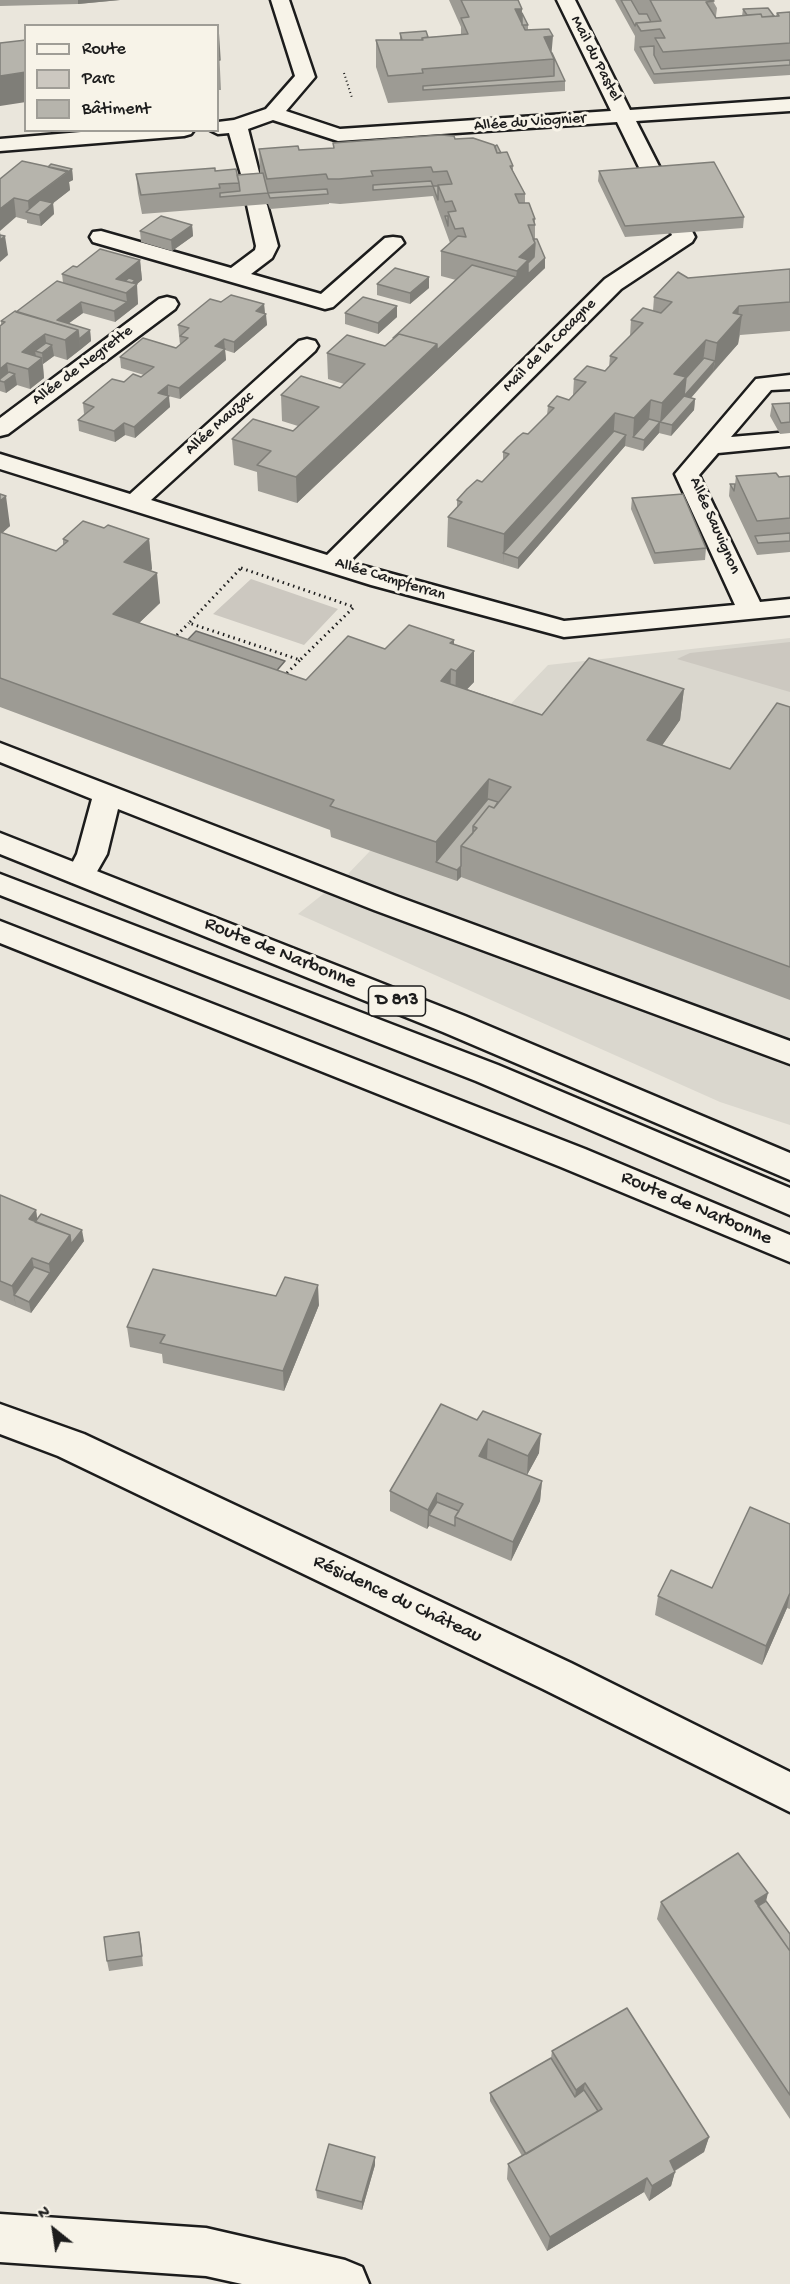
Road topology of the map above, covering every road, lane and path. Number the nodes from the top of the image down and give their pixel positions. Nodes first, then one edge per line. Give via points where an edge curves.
1 (280, 0) edge
2 (566, 0) edge
3 (790, 105) edge
4 (273, 113) junction
5 (625, 117) junction
6 (227, 127) edge
7 (159, 132) edge
8 (0, 145) edge
9 (101, 237) dead end
10 (393, 243) dead end
11 (236, 274) junction
12 (167, 304) dead end
13 (307, 346) dead end
14 (790, 382) edge
15 (0, 429) edge
16 (790, 439) edge
17 (712, 446) junction
18 (0, 461) edge
19 (134, 503) junction
20 (333, 564) junction
21 (790, 607) edge
22 (751, 611) junction
23 (189, 623) junction
24 (165, 646) edge
25 (300, 660) junction
26 (278, 684) edge
27 (0, 752) edge
28 (108, 794) junction
29 (0, 843) edge
30 (81, 875) junction
31 (0, 884) edge
32 (0, 931) edge
33 (790, 1053) edge
34 (790, 1167) edge
35 (790, 1202) edge
36 (790, 1249) edge
37 (0, 1419) edge
38 (790, 1793) edge
39 (0, 2238) edge
40 (345, 2284) edge

1 - 4 street via 305,77
2 - 5 street, Mail du Pastel
3 - 5 street, Allée du Viognier
4 - 5 street, Allée du Viognier via 338,135
4 - 6 street
5 - 20 street, Mail de la Cocagne via 684,237 613,284
6 - 11 street via 254,194 267,246 264,253
7 - 8 street
9 - 11 street
10 - 11 street via 325,302
12 - 15 street, Allée de Negrette
13 - 19 street, Allée Mauzac
14 - 17 street, Allée Sauvignon via 765,384
16 - 17 street
17 - 22 street, Allée Sauvignon via 687,474
18 - 19 street, Allée Campferran
19 - 20 street, Allée Campferran
20 - 22 street, Allée Campferran via 564,629
21 - 22 street, Allée Campferran
23 - 24 path
23 - 25 path
23 - 25 path via 241,568 354,607
25 - 26 path
27 - 28 street
28 - 30 street via 93,854
28 - 33 street via 374,899
29 - 30 street, Route de Narbonne / D 813
30 - 34 street, Route de Narbonne / D 813 via 454,1024
31 - 35 street via 487,1074
32 - 36 street, Route de Narbonne via 573,1158
37 - 38 street, Résidence du Château via 82,1450 546,1671
39 - 40 street via 206,2252

